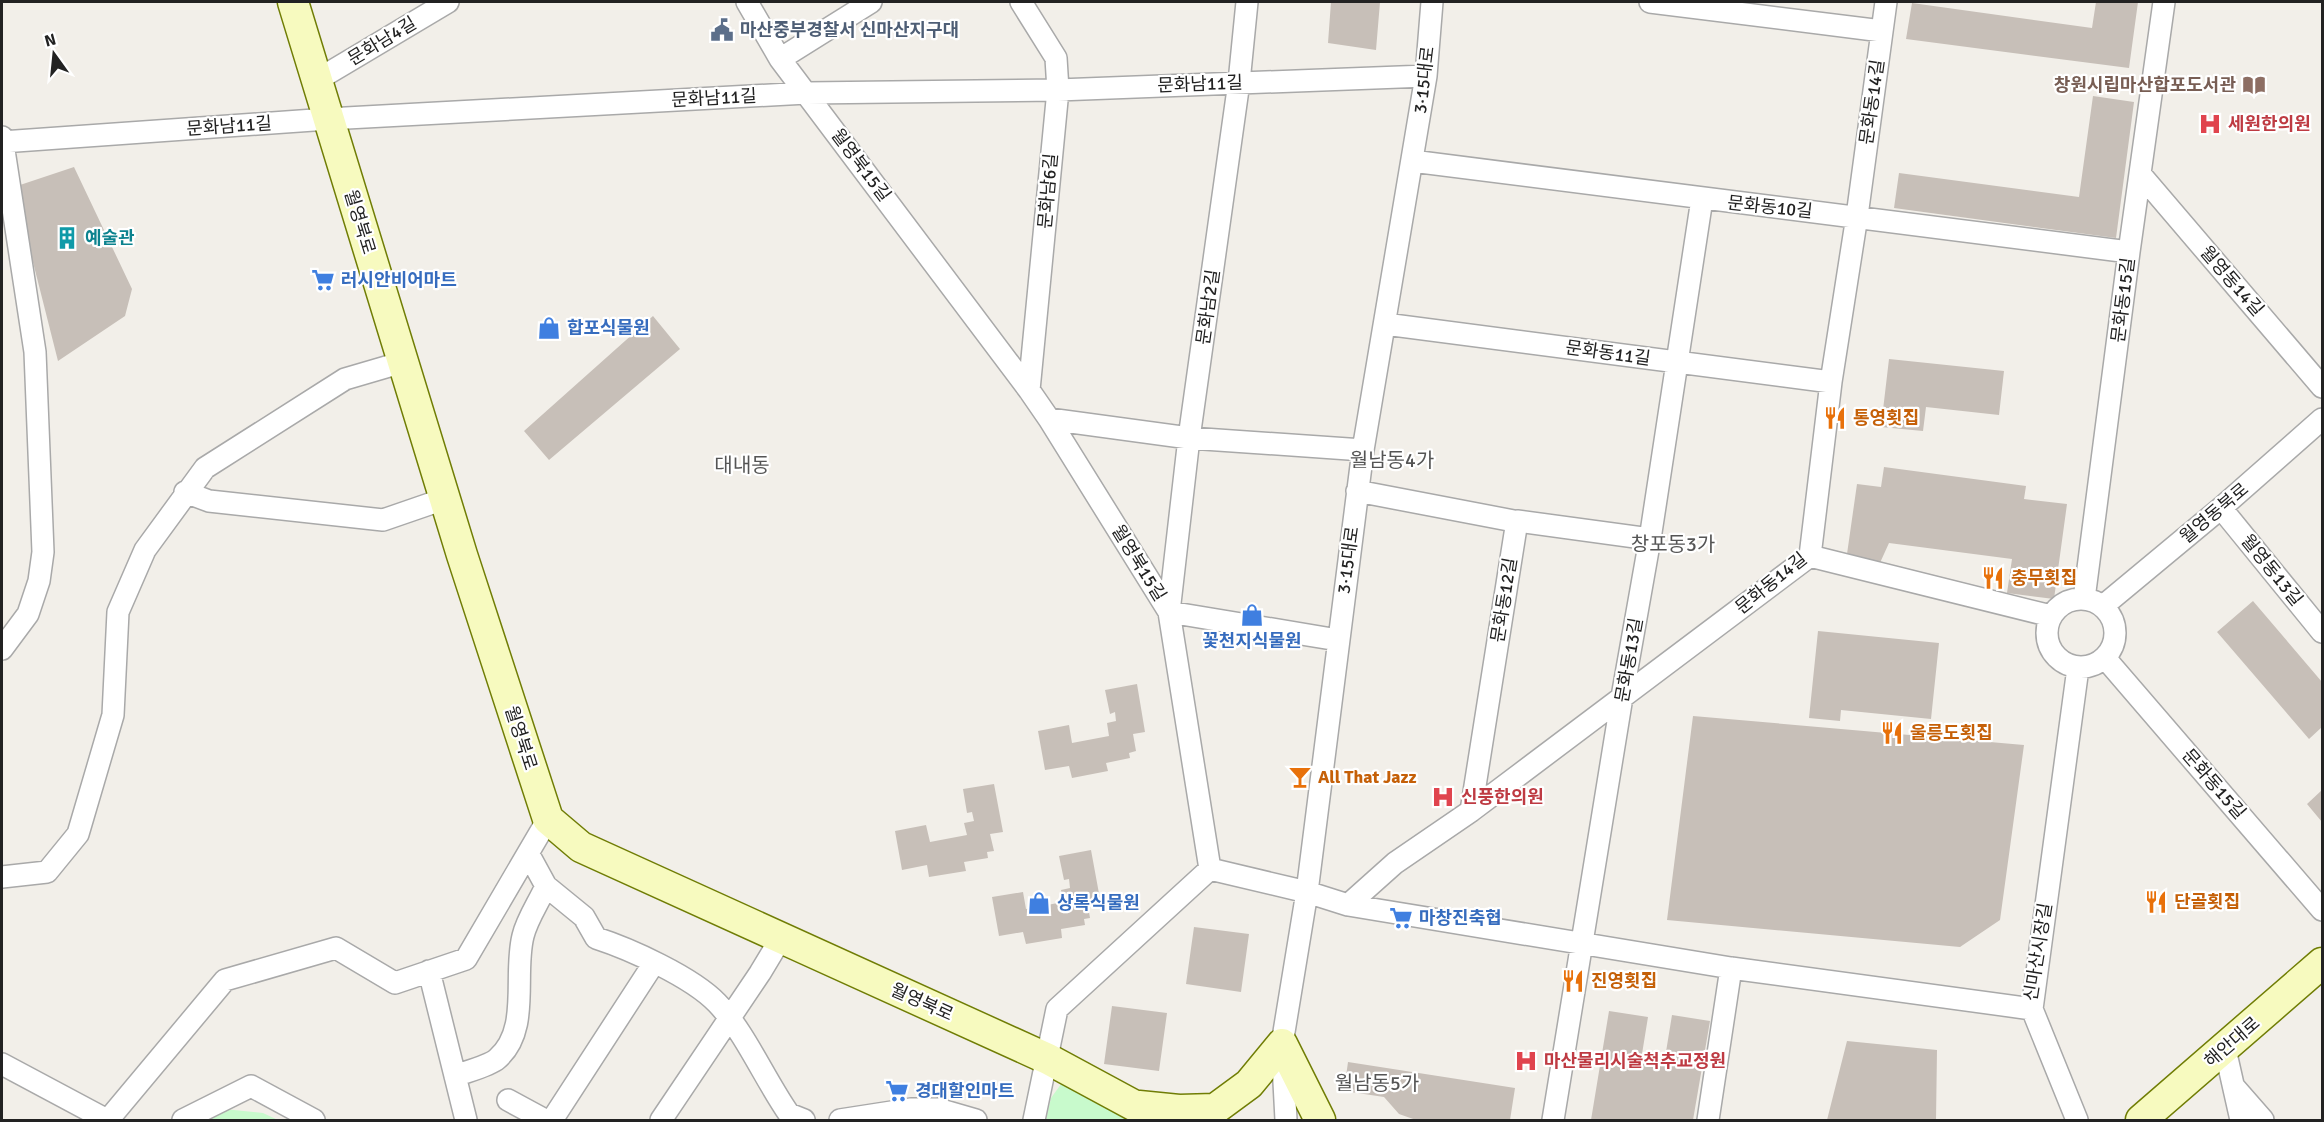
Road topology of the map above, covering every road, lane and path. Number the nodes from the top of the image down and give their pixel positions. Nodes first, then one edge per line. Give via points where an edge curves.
1 (293, 2) edge
2 (448, 2) edge
3 (747, 2) edge
4 (872, 2) edge
5 (1021, 2) edge
6 (1247, 2) edge
7 (1432, 2) edge
8 (1650, 2) edge
9 (1886, 2) edge
10 (2164, 2) edge
11 (1700, 5) edge
12 (1785, 10) edge
13 (1882, 31) junction
14 (780, 59) junction
15 (1426, 76) junction
16 (316, 80) junction
17 (1239, 82) junction
18 (1058, 90) junction
19 (807, 93) junction
20 (328, 119) junction
21 (2, 140) edge
22 (1412, 161) junction
23 (2141, 175) junction
24 (1702, 200) junction
25 (1857, 216) junction
26 (8, 226) edge
27 (2129, 252) junction
28 (1385, 324) junction
29 (402, 362) junction
30 (1676, 362) junction
31 (1832, 382) junction
32 (2322, 387) edge
33 (1029, 390) junction
34 (1049, 419) junction
35 (2322, 419) edge
36 (1189, 438) junction
37 (1363, 450) junction
38 (1357, 491) junction
39 (185, 492) junction
40 (444, 500) junction
41 (2221, 508) junction
42 (1519, 522) junction
43 (1650, 539) junction
44 (1810, 556) junction
45 (2094, 602) junction
46 (1169, 612) junction
47 (2051, 616) junction
48 (2322, 632) edge
49 (1338, 639) junction
50 (2, 649) edge
51 (2105, 658) junction
52 (2078, 668) junction
53 (1622, 697) junction
54 (1471, 811) junction
55 (548, 819) junction
56 (528, 853) junction
57 (1210, 869) junction
58 (2, 877) edge
59 (546, 886) junction
60 (1307, 892) junction
61 (1348, 905) junction
62 (2322, 910) edge
63 (781, 938) junction
64 (1582, 944) junction
65 (654, 963) junction
66 (2322, 963) edge
67 (1731, 968) junction
68 (429, 971) junction
69 (2032, 1009) junction
70 (728, 1018) junction
71 (1282, 1044) junction
72 (2225, 1049) junction
73 (1048, 1059) junction
74 (2, 1064) edge
75 (454, 1076) junction
76 (2233, 1085) junction
77 (508, 1100) dead end
78 (1133, 1106) junction
79 (107, 1120) edge
80 (183, 1120) edge
81 (314, 1120) edge
82 (466, 1120) edge
83 (545, 1120) edge
84 (552, 1120) edge
85 (661, 1120) edge
86 (804, 1120) edge
87 (840, 1120) edge
88 (976, 1120) edge
89 (1034, 1120) edge
90 (1161, 1120) edge
91 (1286, 1120) edge
92 (1320, 1120) edge
93 (1553, 1120) edge
94 (1708, 1120) edge
95 (2077, 1120) edge
96 (2141, 1120) edge
97 (2241, 1120) edge
98 (2263, 1120) edge

1 - 16 main road, 월영북로
2 - 16 street, 문화남4길
3 - 14 street, 월영북15길
4 - 14 street
5 - 18 street, 문화남6길 via 1056,58
6 - 17 street, 문화남2길
7 - 15 street, 3·15대로
8 - 11 street
9 - 13 street, 문화동14길
10 - 23 street, 문화동15길
11 - 12 street
12 - 13 street
13 - 25 street, 문화동14길
14 - 19 street, 월영북15길
15 - 17 street, 문화남11길
15 - 22 street, 3·15대로
16 - 20 main road, 월영북로
17 - 18 street, 문화남11길
17 - 36 street, 문화남2길
18 - 19 street, 문화남11길
18 - 33 street, 문화남6길
19 - 20 street, 문화남11길
19 - 33 street, 월영북15길
20 - 21 street, 문화남11길
20 - 29 main road, 월영북로
21 - 26 street
22 - 24 street, 문화동10길
22 - 28 street, 3·15대로
23 - 27 street, 문화동15길
23 - 32 street, 월영동14길
24 - 25 street, 문화동10길
24 - 30 street, 문화동13길
25 - 27 street, 문화동10길
25 - 31 street, 문화동14길
26 - 50 street via 35,352 43,552 28,614
27 - 45 street, 문화동15길
28 - 30 street, 문화동11길
28 - 37 street, 3·15대로
29 - 39 street via 345,379 205,468
29 - 40 main road, 월영북로
30 - 31 street, 문화동11길
30 - 43 street, 문화동13길
31 - 44 street, 문화동14길
33 - 34 street, 월영북15길
34 - 36 street
34 - 46 street, 월영북15길
35 - 41 street, 월영동북로
36 - 37 street
36 - 46 street, 문화남2길
37 - 38 street, 3·15대로
38 - 42 street
38 - 49 street, 3·15대로
39 - 40 street via 209,501 383,520
39 - 58 street via 145,550 118,612 113,715 78,834 47,872
40 - 55 main road, 월영북로
41 - 45 street, 월영동북로
41 - 48 street, 월영동13길
42 - 43 street
42 - 54 street, 문화동12길
43 - 53 street, 문화동13길
44 - 47 street
44 - 53 street, 문화동14길
45 - 47 street via 2065,603
45 - 51 street via 2114,622 2116,632 2112,650
46 - 49 street
46 - 57 street, 월영북15길
47 - 52 street via 2049,645 2060,661
49 - 60 street, 3·15대로
51 - 52 street
51 - 62 street, 문화동15길
52 - 69 street, 신마산시장길
53 - 54 street, 문화동14길
53 - 64 street, 문화동13길
54 - 61 street, 문화동14길 via 1395,863
55 - 56 street
55 - 63 main road, 월영북로 via 580,847
56 - 59 street
56 - 68 street via 466,959
57 - 60 street, 신마산시장길
57 - 73 street via 1057,1009
59 - 65 street via 584,917 596,938
59 - 75 street via 523,934 518,966 518,1021 510,1043 496,1060
60 - 61 street, 신마산시장길
60 - 71 street, 3·15대로
61 - 64 street, 신마산시장길
63 - 70 street
63 - 73 main road, 월영북로
64 - 67 street, 신마산시장길
64 - 93 street, 문화동13길
65 - 70 street via 698,986
65 - 84 street
66 - 72 main road, 해안대로
67 - 69 street, 신마산시장길
67 - 94 street
68 - 75 street
68 - 79 street via 395,983 336,948 225,980
69 - 95 street
70 - 85 street
70 - 86 street via 789,1114
71 - 78 main road via 1249,1084 1215,1109
71 - 91 street, 3·15대로
71 - 92 main road
72 - 76 street
72 - 96 main road, 해안대로
73 - 78 main road, 월영북로
73 - 89 street
74 - 79 street
75 - 82 street
76 - 97 street
76 - 98 street
77 - 83 street
78 - 90 main road, 월영북로
80 - 81 street via 251,1086
87 - 88 street via 911,1109 938,1109

